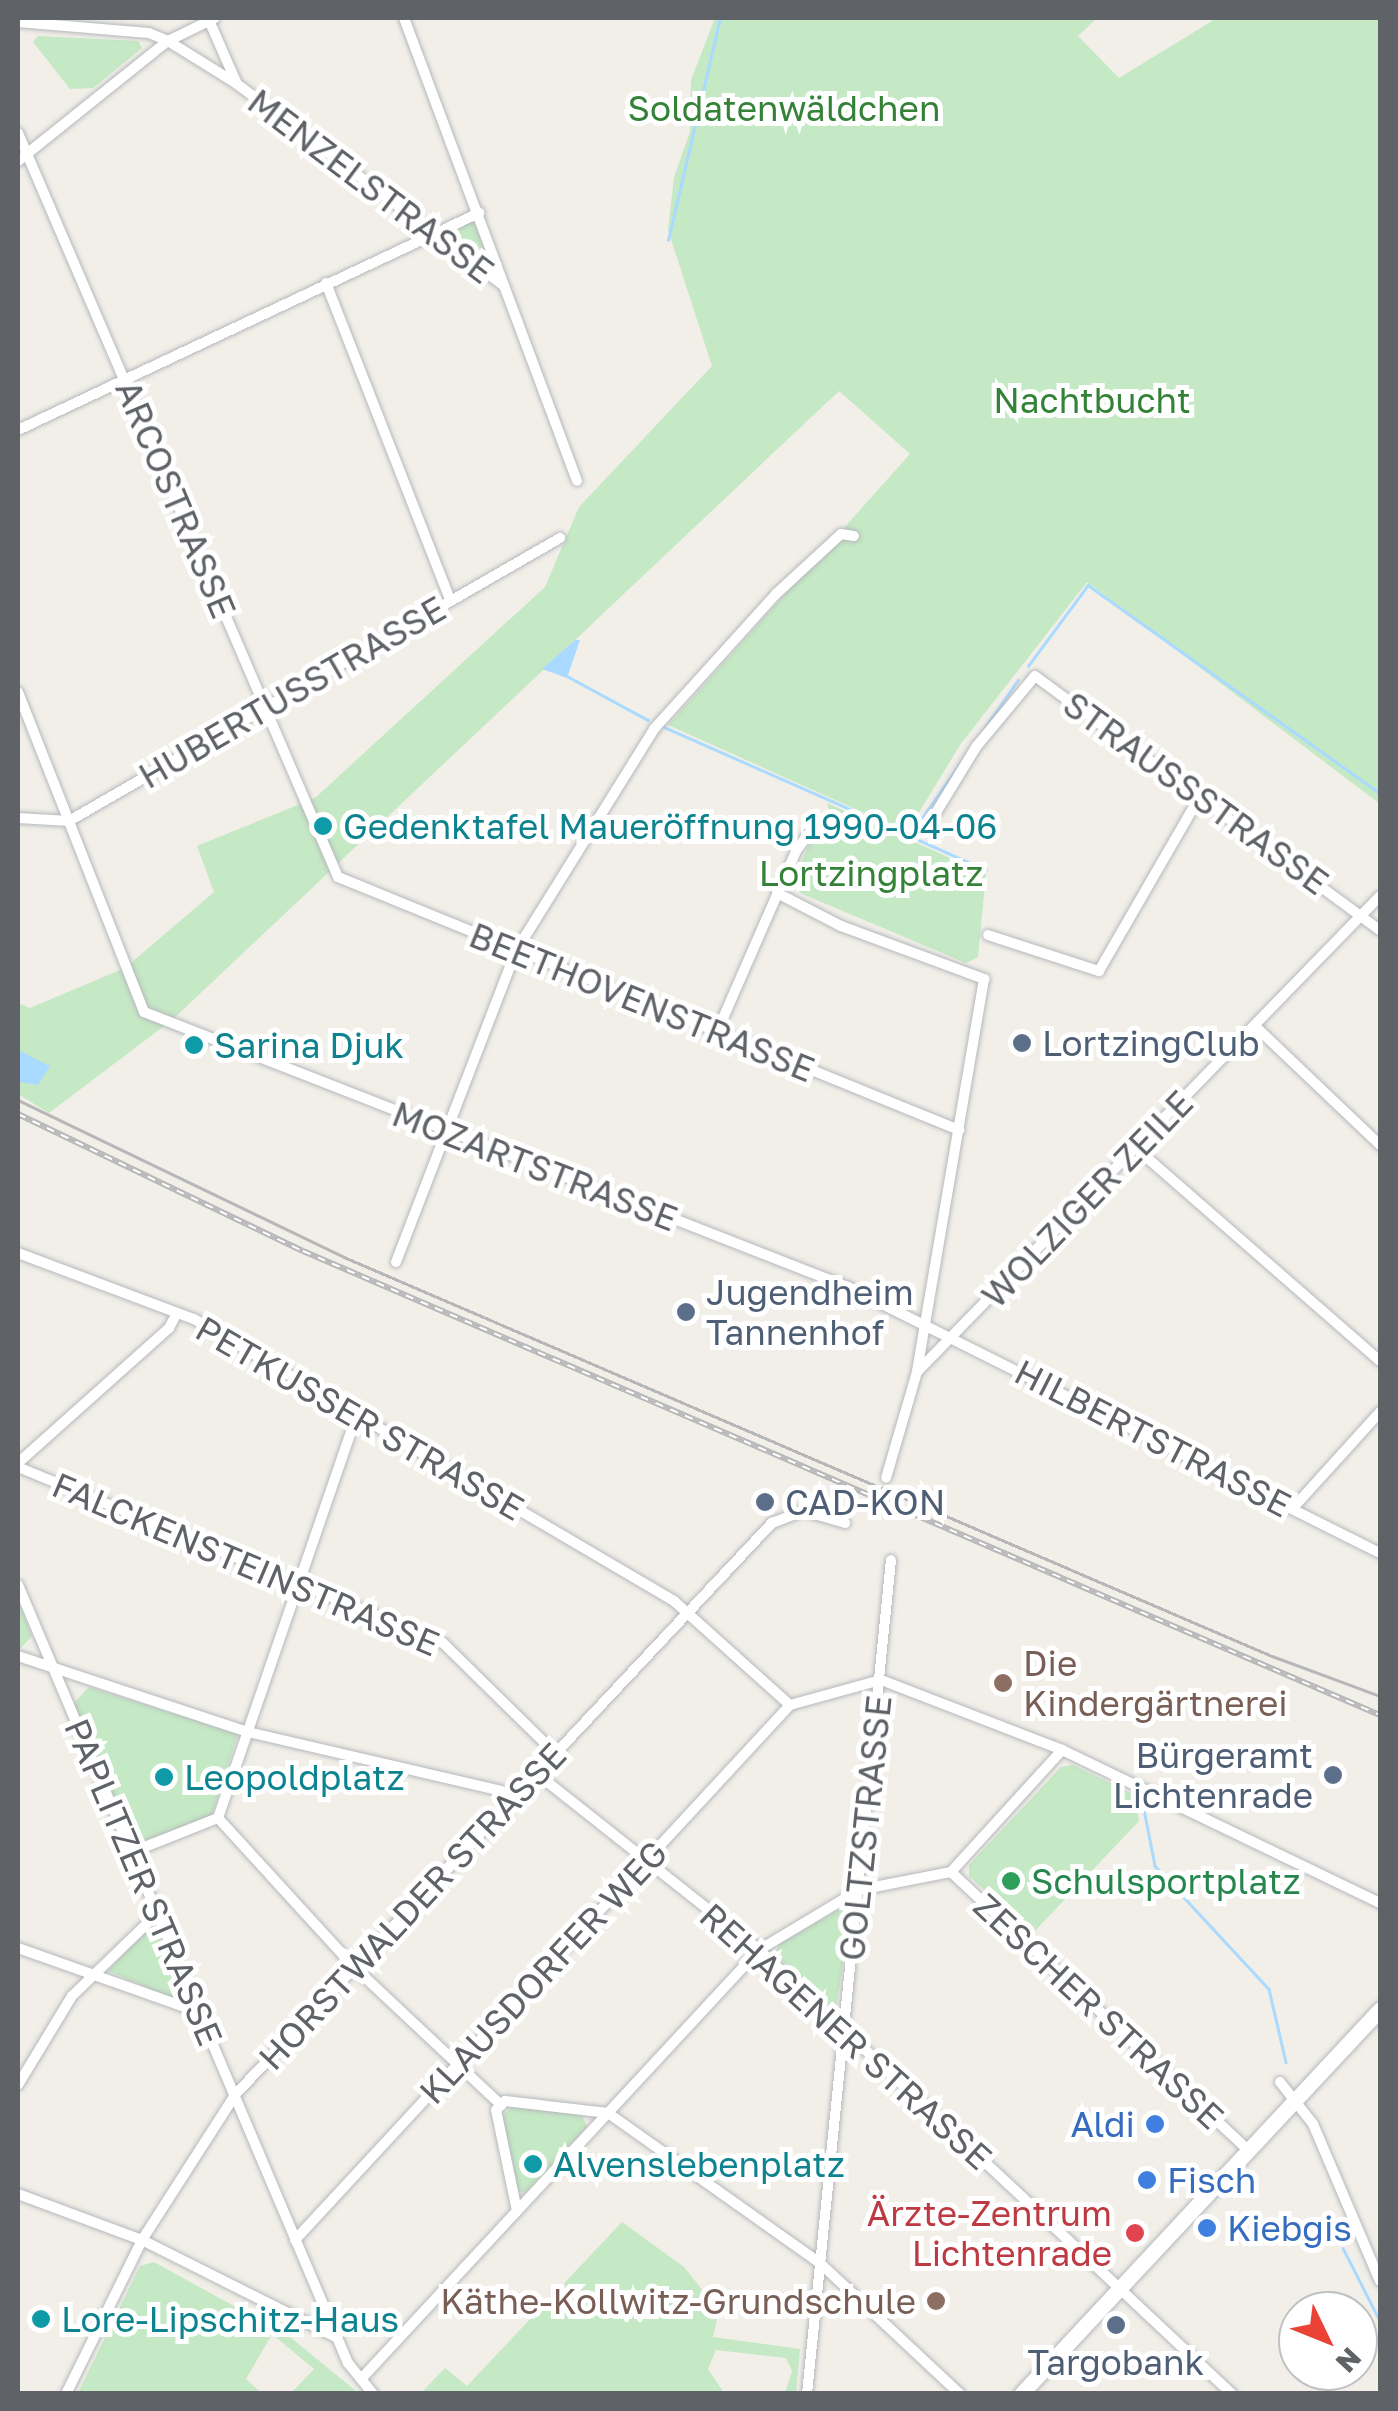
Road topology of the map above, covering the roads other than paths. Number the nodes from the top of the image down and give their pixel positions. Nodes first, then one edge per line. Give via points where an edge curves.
1 (210, 18) edge
2 (404, 18) edge
3 (18, 22) edge
4 (168, 41) junction
5 (237, 84) junction
6 (18, 133) edge
7 (22, 158) edge
8 (479, 213) junction
9 (432, 232) junction
10 (326, 282) junction
11 (504, 286) junction
12 (125, 378) junction
13 (18, 430) edge
14 (577, 480) dead end
15 (854, 536) dead end
16 (560, 538) dead end
17 (450, 600) junction
18 (18, 692) edge
19 (264, 708) junction
20 (1200, 796) junction
21 (18, 818) edge
22 (69, 821) junction
23 (815, 825) dead end
24 (926, 829) dead end
25 (332, 866) joint
26 (778, 894) junction
27 (1380, 896) edge
28 (1362, 915) junction
29 (1380, 930) edge
30 (988, 935) dead end
31 (516, 951) junction
32 (1254, 1026) junction
33 (718, 1032) junction
34 (959, 1130) junction
35 (447, 1132) junction
36 (1380, 1145) edge
37 (1136, 1149) junction
38 (18, 1253) edge
39 (396, 1262) dead end
40 (177, 1313) junction
41 (925, 1324) junction
42 (953, 1337) junction
43 (1380, 1361) edge
44 (917, 1372) junction
45 (1380, 1412) edge
46 (357, 1415) junction
47 (18, 1465) edge
48 (886, 1478) dead end
49 (1292, 1508) junction
50 (845, 1523) dead end
51 (1380, 1553) edge
52 (891, 1560) dead end
53 (297, 1584) junction
54 (18, 1585) edge
55 (688, 1612) junction
56 (18, 1656) edge
57 (53, 1668) junction
58 (881, 1680) junction
59 (790, 1705) junction
60 (248, 1732) junction
61 (1062, 1750) junction
62 (555, 1753) junction
63 (536, 1773) junction
64 (511, 1800) junction
65 (218, 1818) junction
66 (132, 1852) junction
67 (647, 1860) junction
68 (951, 1872) junction
69 (859, 1890) junction
70 (1380, 1904) edge
71 (157, 1914) junction
72 (18, 1948) edge
73 (759, 1950) junction
74 (354, 1967) junction
75 (90, 1976) junction
76 (1380, 2009) edge
77 (199, 2012) junction
78 (844, 2028) junction
79 (458, 2064) junction
80 (1280, 2082) dead end
81 (18, 2085) edge
82 (235, 2095) junction
83 (1295, 2100) junction
84 (500, 2105) junction
85 (608, 2113) junction
86 (1248, 2150) junction
87 (18, 2194) edge
88 (517, 2211) junction
89 (142, 2240) junction
90 (295, 2240) junction
91 (821, 2264) junction
92 (1380, 2281) edge
93 (1120, 2288) junction
94 (338, 2338) junction
95 (362, 2378) junction
96 (66, 2394) edge
97 (374, 2394) edge
98 (807, 2394) edge
99 (960, 2394) edge
100 (1021, 2394) edge
101 (1232, 2394) edge

1 - 4 street
1 - 5 street, MENZELSTRASSE
2 - 8 street
3 - 4 street, MENZELSTRASSE via 149,33
4 - 5 street, MENZELSTRASSE
4 - 7 street
5 - 9 street, MENZELSTRASSE
6 - 7 street, ARCOSTRASSE
7 - 12 street, ARCOSTRASSE
8 - 9 street
8 - 11 street
9 - 10 street
9 - 11 street, MENZELSTRASSE
10 - 12 street
10 - 17 street
11 - 14 street
12 - 13 street
12 - 19 street, ARCOSTRASSE
15 - 31 street via 841,534 776,594 668,710
16 - 17 street, HUBERTUSSTRASSE
17 - 19 street, HUBERTUSSTRASSE
18 - 22 street
19 - 22 street, HUBERTUSSTRASSE
19 - 25 street, ARCOSTRASSE
20 - 24 street, STRAUSSSTRASSE via 1041,678 1029,679 976,747
20 - 28 street, STRAUSSSTRASSE
20 - 30 street via 1099,971
21 - 22 street
22 - 35 street, MOZARTSTRASSE via 144,1012
23 - 26 street
25 - 31 street, BEETHOVENSTRASSE via 342,880
26 - 33 street
26 - 34 street, WOLZIGER ZEILE via 929,962 984,979
27 - 28 street, WOLZIGER ZEILE
28 - 29 street, STRAUSSSTRASSE
28 - 32 street, WOLZIGER ZEILE
31 - 33 street, BEETHOVENSTRASSE
31 - 35 street
32 - 36 street
32 - 37 street, WOLZIGER ZEILE
33 - 34 street, BEETHOVENSTRASSE
34 - 41 street, WOLZIGER ZEILE
35 - 39 street
35 - 41 street, MOZARTSTRASSE via 848,1287
37 - 42 street, WOLZIGER ZEILE
37 - 43 street
38 - 40 street, PETKUSSER STRASSE
40 - 46 street, PETKUSSER STRASSE
40 - 47 street via 169,1328
41 - 42 street, HILBERTSTRASSE
41 - 44 street, WOLZIGER ZEILE
42 - 44 street, WOLZIGER ZEILE
42 - 49 street, HILBERTSTRASSE
44 - 48 street, WOLZIGER ZEILE
45 - 49 street
46 - 53 street
46 - 55 street, PETKUSSER STRASSE
47 - 53 street, FALCKENSTEINSTRASSE
49 - 51 street, HILBERTSTRASSE
50 - 55 street, HORSTWALDER STRASSE via 804,1511 778,1518
52 - 58 street, GOLTZSTRASSE
53 - 60 street
53 - 62 street, FALCKENSTEINSTRASSE via 443,1643
54 - 57 street, PAPLITZER STRASSE
55 - 59 street, PETKUSSER STRASSE
55 - 62 street, HORSTWALDER STRASSE
56 - 57 street
57 - 60 street
57 - 66 street, PAPLITZER STRASSE
58 - 59 street
58 - 61 street
58 - 69 street, GOLTZSTRASSE
59 - 67 street, KLAUSDORFER WEG
60 - 64 street via 501,1791
60 - 65 street
61 - 68 street
61 - 70 street
62 - 63 street, HORSTWALDER STRASSE
63 - 64 street, HORSTWALDER STRASSE
63 - 67 street, REHAGENER STRASSE
64 - 74 street, HORSTWALDER STRASSE
65 - 66 street
65 - 74 street
66 - 71 street, PAPLITZER STRASSE
67 - 73 street, REHAGENER STRASSE
67 - 79 street, KLAUSDORFER WEG
68 - 69 street
68 - 86 street, ZESCHER STRASSE
69 - 73 street
69 - 78 street, GOLTZSTRASSE
71 - 75 street
71 - 77 street, PAPLITZER STRASSE
72 - 75 street
73 - 78 street, REHAGENER STRASSE
73 - 85 street
74 - 79 street
74 - 82 street, HORSTWALDER STRASSE
75 - 77 street
75 - 81 street
76 - 83 street
77 - 82 street, PAPLITZER STRASSE
78 - 91 street, GOLTZSTRASSE
78 - 93 street, REHAGENER STRASSE
79 - 84 street
79 - 90 street, KLAUSDORFER WEG
80 - 83 street
82 - 89 street, HORSTWALDER STRASSE
82 - 90 street, PAPLITZER STRASSE
83 - 86 street
83 - 92 street via 1313,2124
84 - 85 street via 505,2100
84 - 88 street
85 - 88 street
85 - 91 street
86 - 93 street
87 - 89 street
88 - 95 street
89 - 94 street
89 - 96 street, HORSTWALDER STRASSE
90 - 94 street, PAPLITZER STRASSE
91 - 98 street, GOLTZSTRASSE
91 - 99 street
93 - 100 street
93 - 101 street, REHAGENER STRASSE
94 - 95 street, PAPLITZER STRASSE
95 - 97 street, PAPLITZER STRASSE

